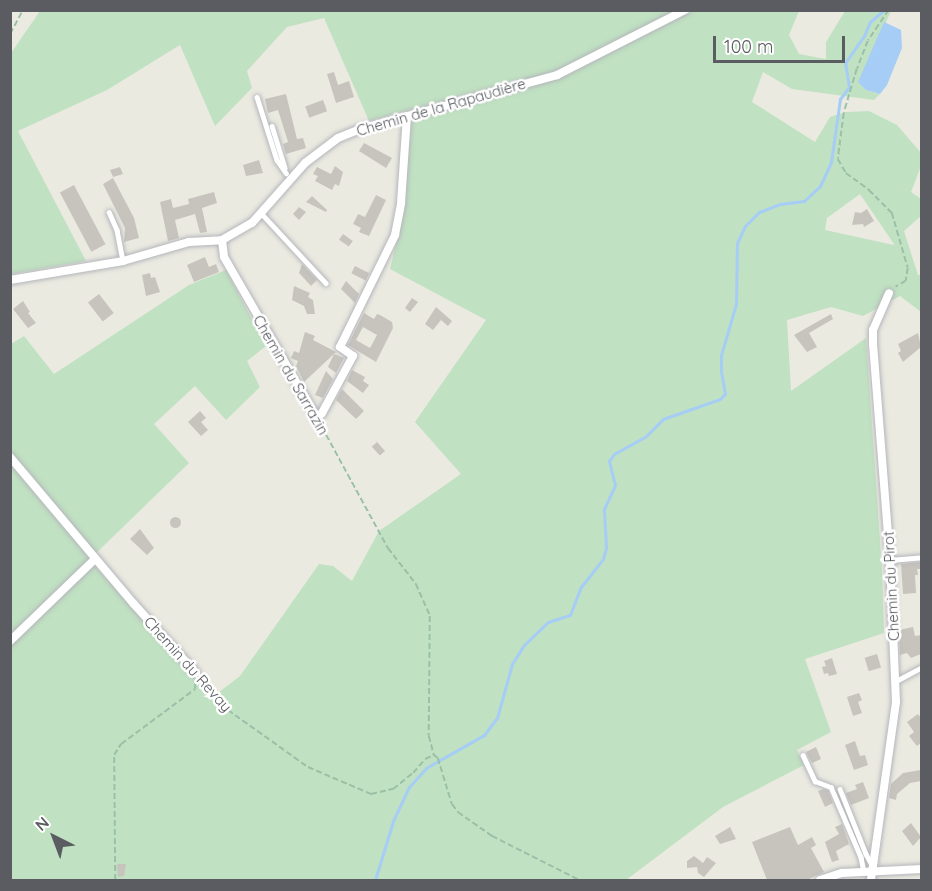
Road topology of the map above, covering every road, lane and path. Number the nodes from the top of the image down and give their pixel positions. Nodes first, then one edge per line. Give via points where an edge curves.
1 (23, 10) edge
2 (685, 10) edge
3 (889, 10) edge
4 (10, 34) edge
5 (257, 97) dead end
6 (407, 116) junction
7 (272, 126) dead end
8 (289, 175) junction
9 (109, 212) dead end
10 (262, 214) junction
11 (222, 240) junction
12 (123, 261) junction
13 (10, 280) edge
14 (326, 283) dead end
15 (889, 293) joint
16 (317, 418) junction
17 (10, 457) edge
18 (921, 557) edge
19 (95, 559) junction
20 (890, 560) junction
21 (10, 641) edge
22 (921, 667) edge
23 (196, 673) junction
24 (896, 681) junction
25 (434, 755) junction
26 (802, 755) dead end
27 (840, 789) dead end
28 (871, 862) junction
29 (921, 869) edge
30 (868, 875) edge
31 (115, 880) edge
32 (579, 880) edge
33 (820, 880) edge

1 - 4 path
2 - 6 street, Chemin de la Rapaudière via 556,75
3 - 15 path via 868,41 857,69 844,113 838,159 846,174 892,213 908,275 902,285
5 - 8 lane via 277,160
6 - 8 street, Chemin de la Rapaudière via 338,138
6 - 16 street via 395,235 340,347 353,356
7 - 8 lane
8 - 10 street, Chemin de la Rapaudière
9 - 12 lane
10 - 11 street, Chemin de la Rapaudière
10 - 14 lane
11 - 12 street, Chemin de la Rapaudière via 189,242
11 - 16 street, Chemin du Sarrazin via 224,257
12 - 13 street, Chemin de la Rapaudière
15 - 20 street, Chemin du Pirot via 873,330 873,344
16 - 25 path, Chemin du Sarrazin via 388,548 416,584 430,616 429,736
17 - 19 street, Chemin du Revay
18 - 20 lane
19 - 21 street
19 - 23 street, Chemin du Revay
20 - 24 street, Chemin du Pirot
22 - 24 lane
23 - 25 path, Chemin du Revay via 228,710 250,728 308,767 371,794 393,789
23 - 31 path via 195,689 121,744 114,755
24 - 28 street, Chemin du Pirot
25 - 32 path via 442,766 452,804 458,812 492,836
26 - 30 lane via 816,781 831,787
27 - 28 lane
28 - 30 street, Chemin du Pirot
29 - 30 street
30 - 33 street via 842,873

